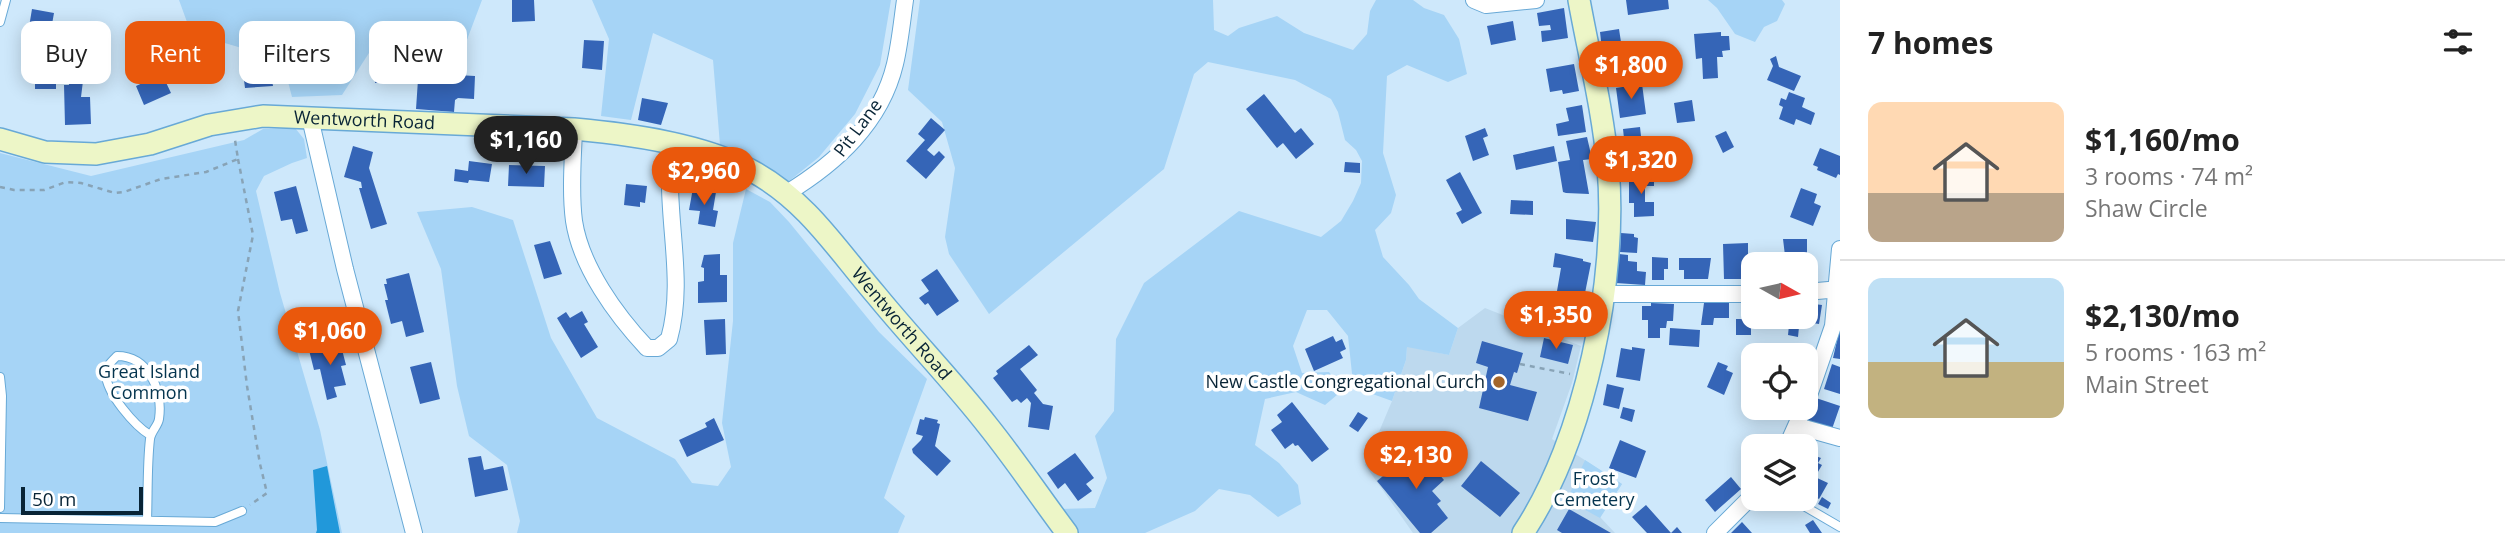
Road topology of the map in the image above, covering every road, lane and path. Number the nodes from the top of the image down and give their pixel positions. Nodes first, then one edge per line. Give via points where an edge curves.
1 (6, 0) edge
2 (905, 0) edge
3 (1474, 0) edge
4 (1536, 0) edge
5 (1579, 0) edge
6 (0, 22) edge
7 (310, 118) junction
8 (237, 120) junction
9 (574, 129) junction
10 (0, 139) edge
11 (672, 144) junction
12 (238, 159) junction
13 (0, 187) edge
14 (787, 193) junction
15 (1840, 249) edge
16 (1838, 290) edge
17 (1818, 291) edge
18 (1604, 294) junction
19 (1741, 294) edge
20 (1520, 363) dead end
21 (1818, 369) edge
22 (1573, 375) dead end
23 (0, 377) edge
24 (1799, 420) edge
25 (1797, 426) junction
26 (1793, 434) edge
27 (150, 435) junction
28 (1840, 438) edge
29 (1741, 507) edge
30 (0, 509) edge
31 (242, 511) joint
32 (1813, 511) edge
33 (0, 518) edge
34 (147, 520) junction
35 (1840, 527) edge
36 (414, 533) edge
37 (1067, 533) edge
38 (1523, 533) edge
39 (1715, 533) edge

1 - 6 lane
2 - 14 street, Pit Lane via 895,65 882,99 834,160
3 - 4 street via 1486,5
5 - 18 main road via 1608,167
7 - 8 main road, Wentworth Road
7 - 9 main road, Wentworth Road
7 - 36 street
8 - 10 main road, Wentworth Road via 96,154 45,152
8 - 12 path
9 - 11 main road, Wentworth Road
9 - 11 street via 573,204 579,241 624,324 647,348 659,348 669,340 676,305
11 - 14 main road, Wentworth Road via 736,163
12 - 13 path via 206,172 161,179 124,192 66,182 44,190
12 - 31 path via 253,235 239,311 267,493
14 - 37 main road, Wentworth Road via 986,424
15 - 16 street
16 - 17 street
16 - 21 street via 1833,326
18 - 19 street
18 - 38 main road via 1577,415 1545,495
20 - 22 path
23 - 30 lane
24 - 25 street
25 - 26 street
25 - 28 street
27 - 27 lane via 159,422 160,400 153,378 130,356 117,356 106,375 111,389 138,428
27 - 34 lane
29 - 39 street
31 - 34 lane via 215,522
32 - 35 lane
33 - 34 lane

